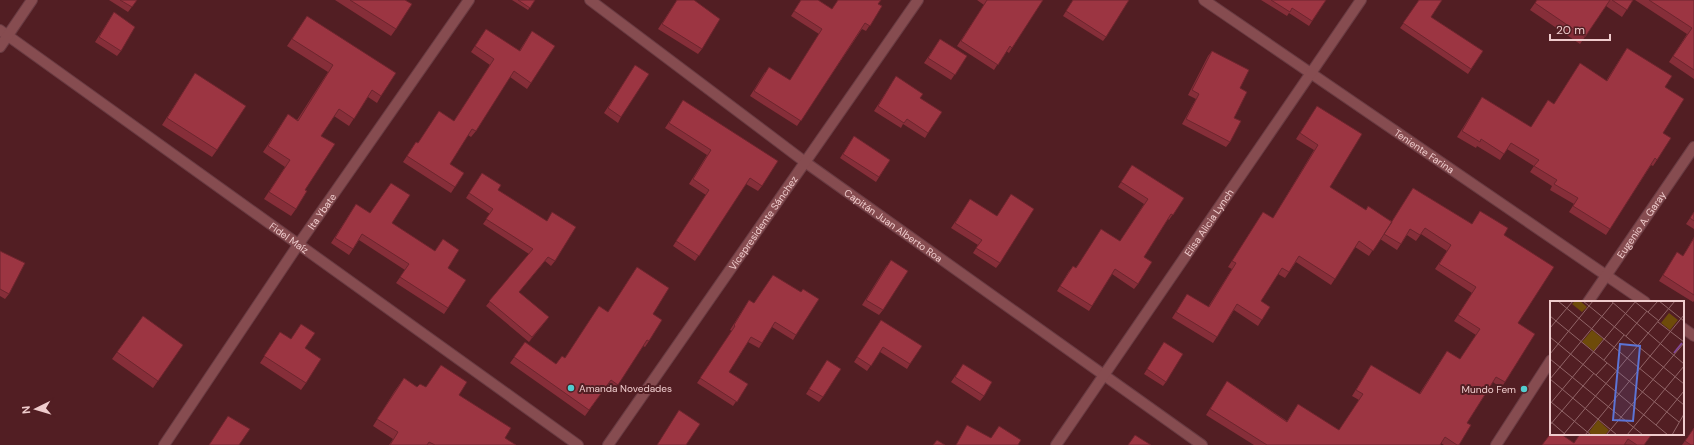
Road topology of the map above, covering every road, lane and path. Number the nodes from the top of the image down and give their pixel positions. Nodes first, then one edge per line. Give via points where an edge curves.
1 (32, 0) edge
2 (469, 0) edge
3 (590, 0) edge
4 (918, 0) edge
5 (1204, 0) edge
6 (1361, 0) edge
7 (4, 33) edge
8 (0, 47) edge
9 (1311, 72) junction
10 (1694, 147) edge
11 (805, 162) junction
12 (298, 244) junction
13 (1606, 275) junction
14 (1589, 301) edge
15 (1644, 301) edge
16 (1684, 329) edge
17 (1694, 336) edge
18 (1550, 362) edge
19 (1104, 374) junction
20 (164, 445) edge
21 (578, 445) edge
22 (608, 445) edge
23 (1056, 445) edge
24 (1202, 445) edge
25 (1496, 445) edge

1 - 7 street
2 - 12 street, Ita Ybate
3 - 11 street, Capitán Juan Alberto Roa
4 - 11 street, Vicepresidente Sánchez
5 - 9 street, Teniente Farina
6 - 9 street, Elisa Alicia Lynch
7 - 8 street
7 - 12 street, Fidel Maíz
9 - 13 street, Teniente Farina
9 - 19 street, Elisa Alicia Lynch
10 - 13 street, Eugenio A. Garay
11 - 19 street, Capitán Juan Alberto Roa
11 - 22 street, Vicepresidente Sánchez
12 - 20 street, Ita Ybate
12 - 21 street, Fidel Maíz
13 - 14 street, Eugenio A. Garay
13 - 15 street, Teniente Farina
16 - 17 street
18 - 25 street
19 - 23 street, Elisa Alicia Lynch
19 - 24 street, Capitán Juan Alberto Roa

